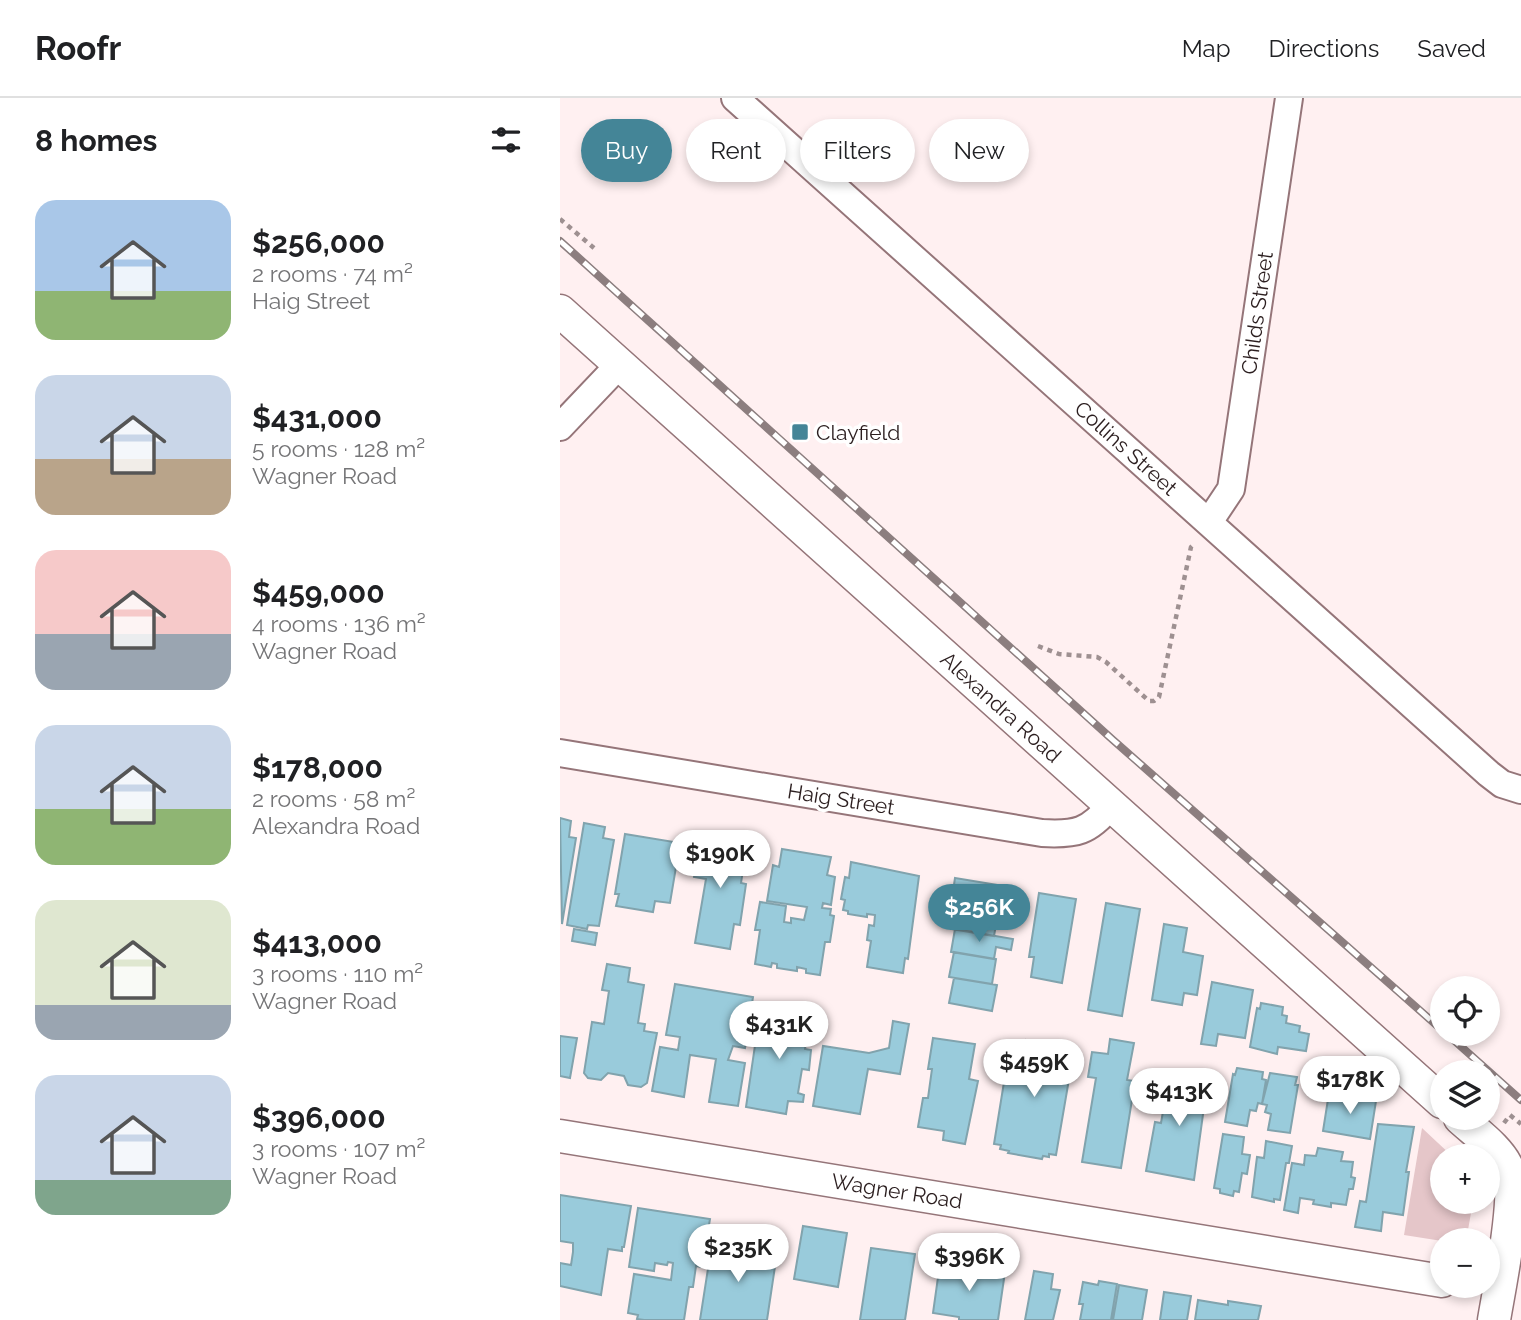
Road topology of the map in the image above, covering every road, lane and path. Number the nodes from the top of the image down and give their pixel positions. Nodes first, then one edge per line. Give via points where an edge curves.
1 (735, 98) edge
2 (1289, 98) edge
3 (560, 219) edge
4 (594, 248) dead end
5 (560, 311) edge
6 (619, 365) junction
7 (560, 428) edge
8 (1203, 532) junction
9 (1038, 646) dead end
10 (560, 753) edge
11 (1521, 790) edge
12 (1111, 805) junction
13 (1430, 1091) edge
14 (1510, 1115) dead end
15 (1521, 1124) edge
16 (1472, 1130) edge
17 (560, 1136) edge
18 (1430, 1279) edge
19 (1488, 1299) edge

1 - 8 street, Collins Street
2 - 8 street, Childs Street via 1232,482
3 - 4 path
5 - 6 street, Alexandra Road
6 - 7 street
6 - 12 street, Alexandra Road
8 - 9 path via 1191,547 1154,701 1097,657 1059,654
8 - 11 street, Collins Street via 1502,785
10 - 12 street, Haig Street via 1042,833 1080,832 1099,821
12 - 13 street, Alexandra Road
14 - 15 path
16 - 19 street via 1508,1167 1512,1182 1511,1205
17 - 18 street, Wagner Road

